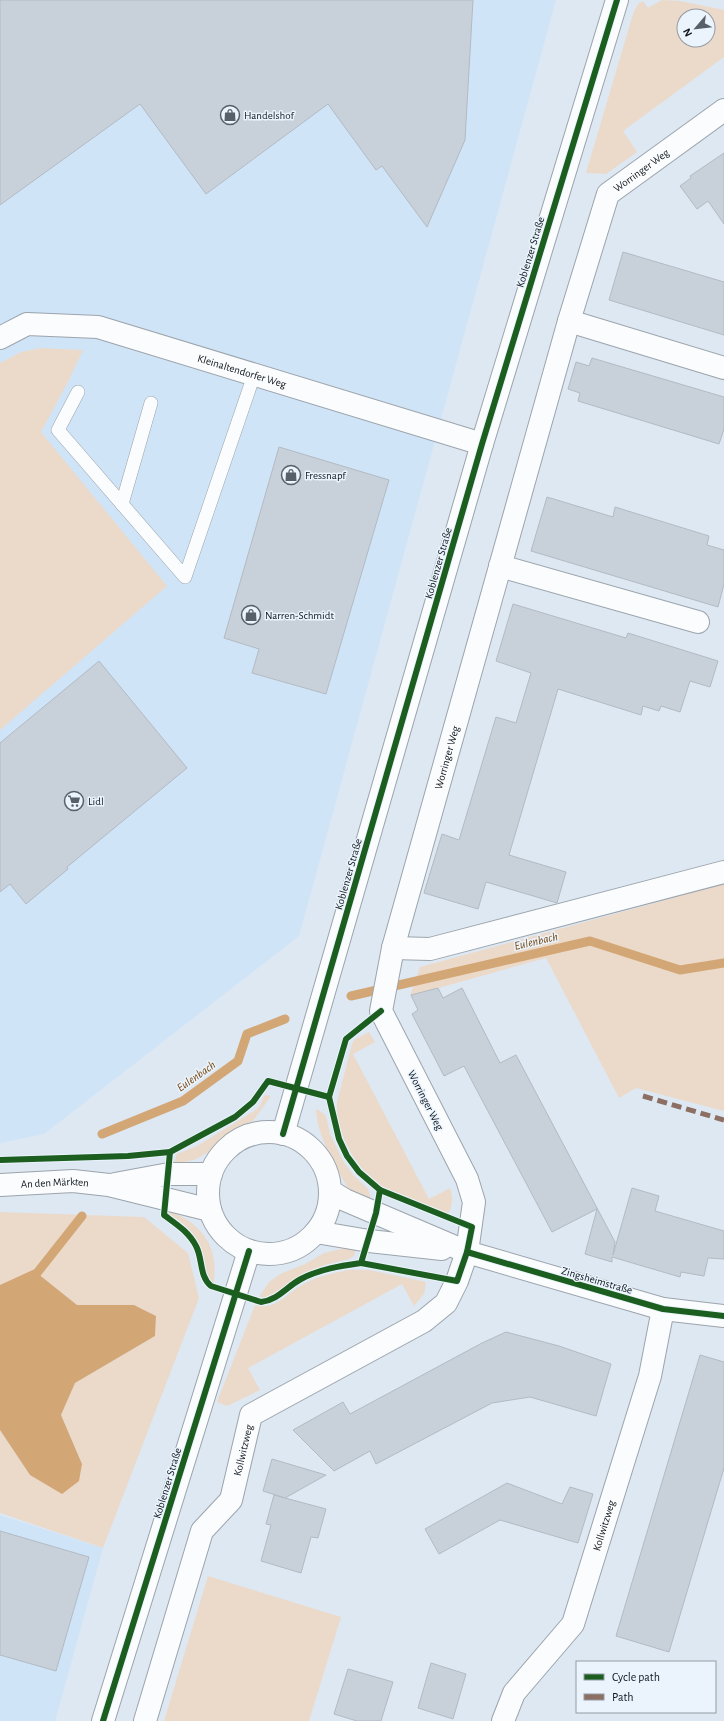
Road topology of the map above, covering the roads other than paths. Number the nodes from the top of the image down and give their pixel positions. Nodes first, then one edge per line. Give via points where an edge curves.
1 (617, 0) edge
2 (724, 110) edge
3 (569, 321) junction
4 (0, 338) edge
5 (724, 368) edge
6 (254, 375) junction
7 (78, 392) dead end
8 (151, 402) dead end
9 (482, 444) junction
10 (122, 504) junction
11 (500, 566) junction
12 (698, 622) dead end
13 (724, 872) edge
14 (391, 957) junction
15 (283, 1134) junction
16 (211, 1174) junction
17 (0, 1185) edge
18 (109, 1185) junction
19 (330, 1191) junction
20 (210, 1210) junction
21 (316, 1232) junction
22 (249, 1251) junction
23 (467, 1252) junction
24 (664, 1309) junction
25 (724, 1316) edge
26 (103, 1721) edge
27 (145, 1721) edge
28 (503, 1721) edge

1 - 9 street, Koblenzer Straße
2 - 3 street, Worringer Weg via 608,194
3 - 5 street
3 - 11 street, Worringer Weg
4 - 6 street, Kleinaltendorfer Weg via 27,324 98,327
6 - 9 street, Kleinaltendorfer Weg
6 - 10 lane via 185,577
7 - 10 lane via 58,430
8 - 10 lane
9 - 15 street, Koblenzer Straße
11 - 12 street
11 - 14 street, Worringer Weg
13 - 14 street
14 - 23 street, Worringer Weg via 381,1012 467,1179 474,1202
15 - 16 street via 265,1132 247,1136 231,1145 219,1158
15 - 19 street via 301,1141 316,1154 326,1171
16 - 18 street, An den Märkten via 169,1174
16 - 20 street via 208,1192
17 - 18 street, An den Märkten via 73,1182
18 - 20 street, An den Märkten
19 - 21 street via 324,1220
19 - 23 street, Zingsheimstraße via 345,1200
20 - 22 street via 218,1228 232,1242
21 - 22 street via 303,1244 286,1252 267,1254
21 - 23 street, Zingsheimstraße
22 - 26 street, Koblenzer Straße
23 - 24 street, Zingsheimstraße
23 - 27 street, Kollwitzweg via 446,1303 424,1321 251,1415 231,1500 202,1531
24 - 25 street, Zingsheimstraße
24 - 28 street, Kollwitzweg via 650,1376 573,1624 514,1693

